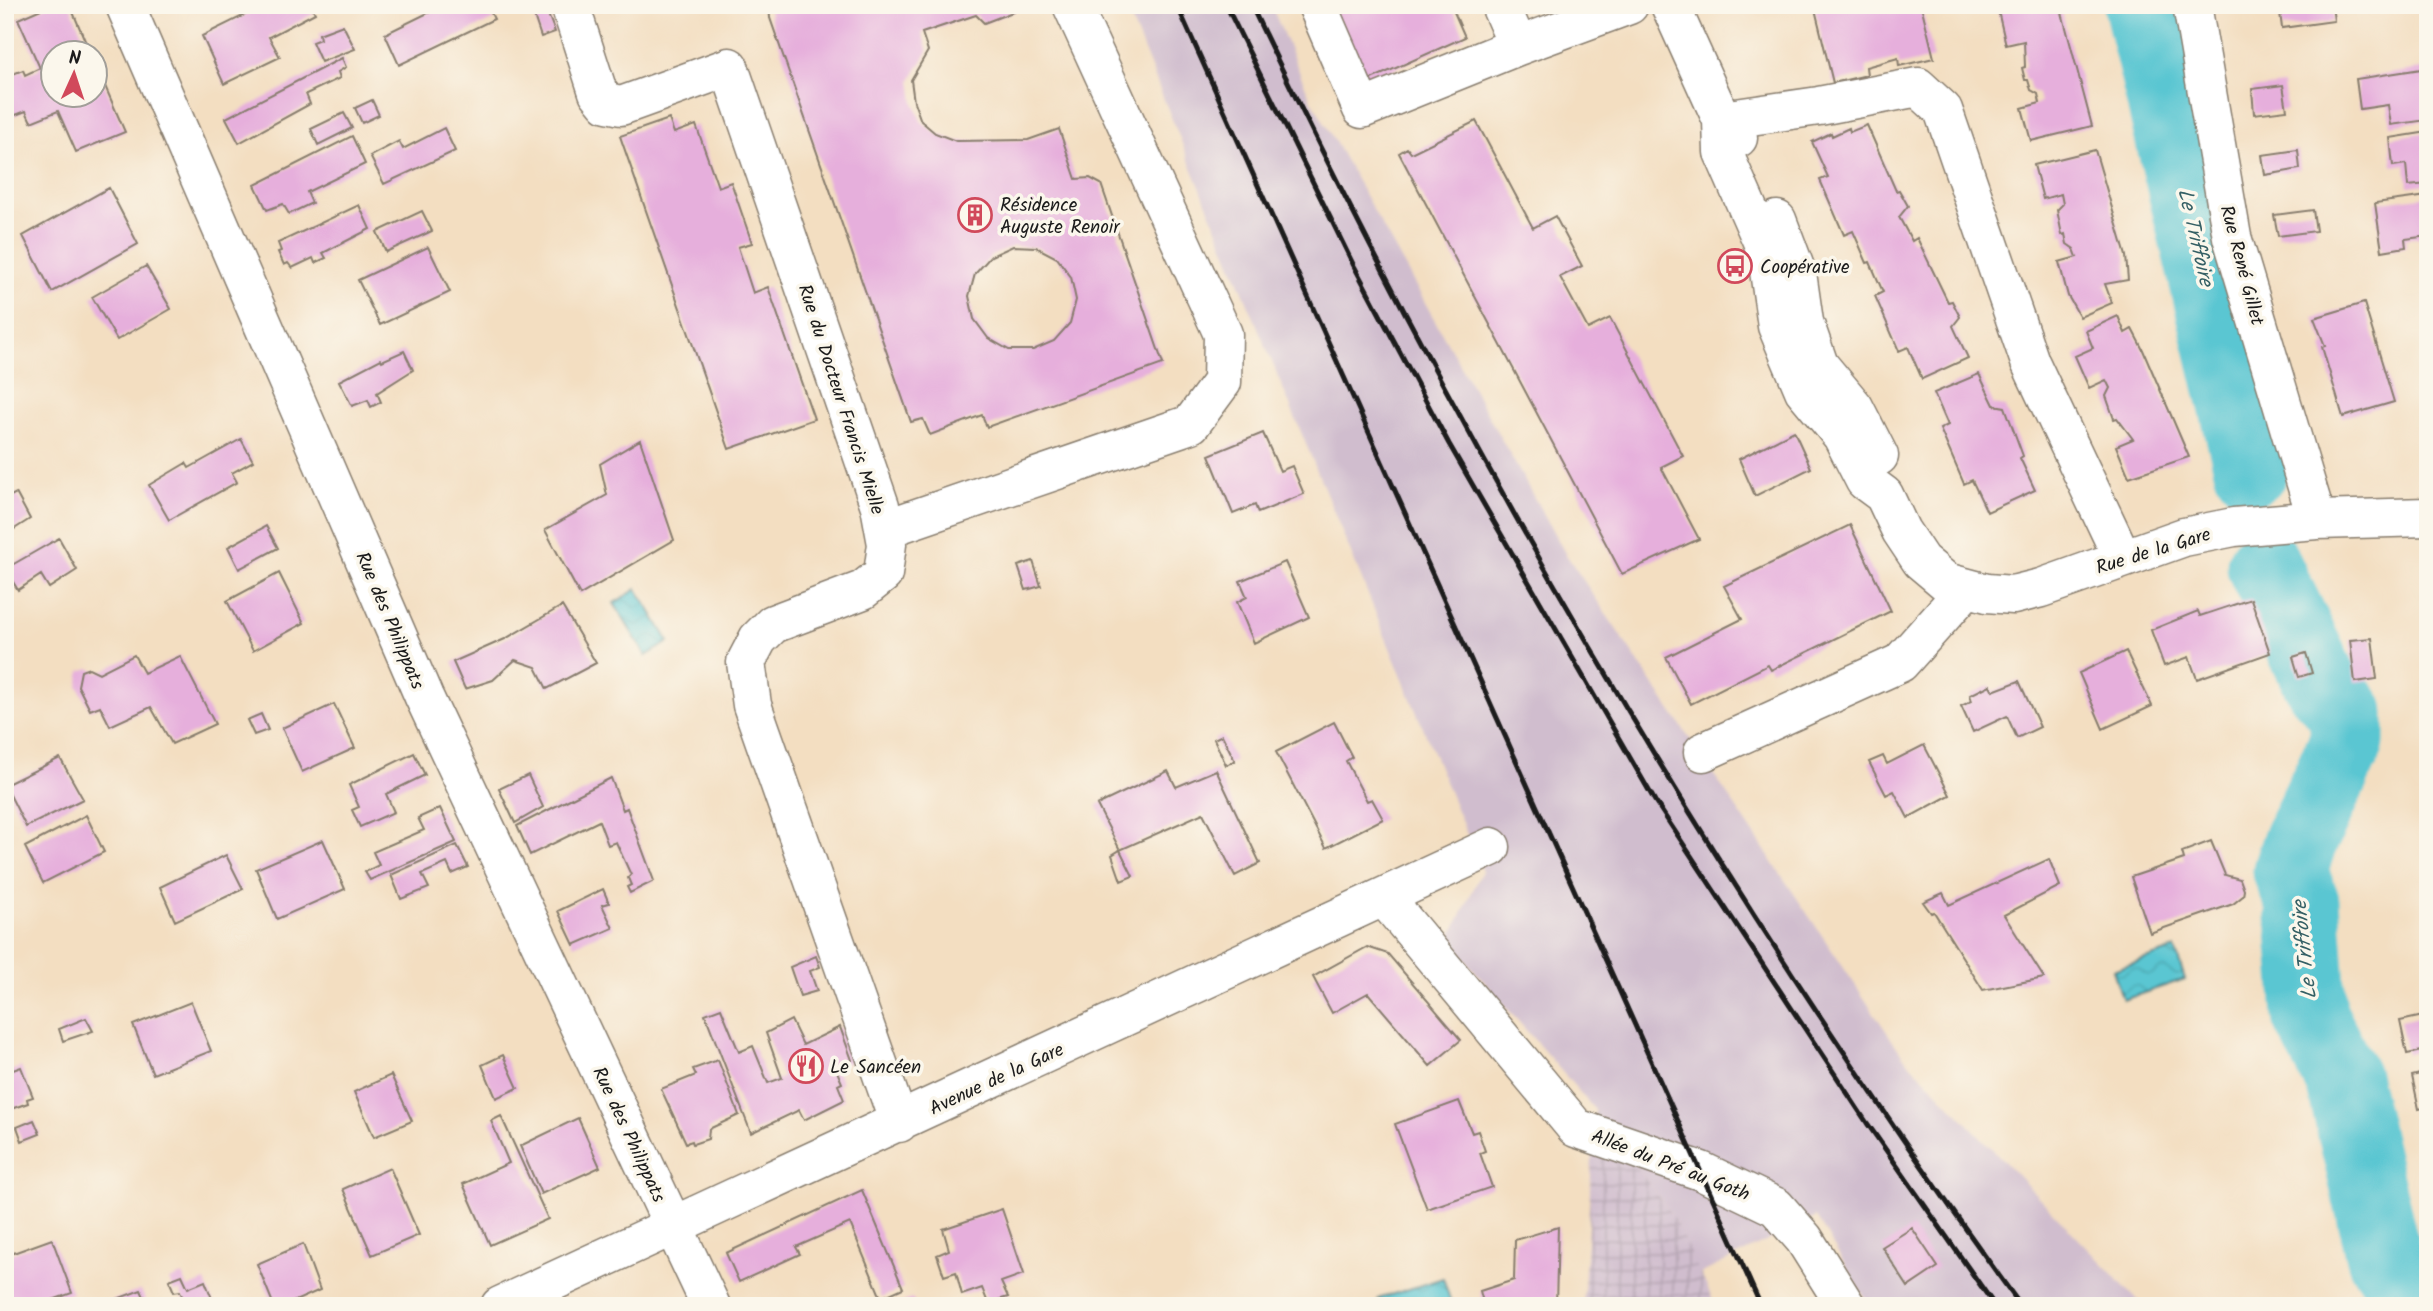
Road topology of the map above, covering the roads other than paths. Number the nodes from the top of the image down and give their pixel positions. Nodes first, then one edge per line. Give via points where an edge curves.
1 (125, 5) edge
2 (570, 5) edge
3 (1072, 5) edge
4 (1317, 5) edge
5 (1500, 5) edge
6 (1629, 5) edge
7 (1670, 5) edge
8 (2192, 5) edge
9 (1518, 46) junction
10 (1722, 120) junction
11 (2428, 517) edge
12 (2317, 520) junction
13 (885, 529) junction
14 (2122, 557) junction
15 (1967, 588) junction
16 (1703, 752) dead end
17 (1491, 847) dead end
18 (1384, 897) junction
19 (899, 1123) junction
20 (674, 1227) junction
21 (500, 1306) edge
22 (711, 1306) edge
23 (1846, 1306) edge

1 - 20 street, Rue des Philippats via 424,697
2 - 13 street, Rue du Docteur Francis Mielle via 598,92 607,103 621,106 729,67
3 - 13 street via 1223,334 1222,383 1191,424
4 - 9 street via 1362,109
5 - 9 street
6 - 9 street
7 - 10 street, Rue de la Gare
8 - 12 street, Rue René Gillet via 2232,237
10 - 14 street via 1918,87 1943,110 2030,362
10 - 15 street, Rue de la Gare via 1746,147 1797,273 1804,322 1819,365 1854,407 1886,472 1884,495 1901,531 1921,561 1946,582
11 - 12 street, Rue de la Gare
12 - 14 street, Rue de la Gare via 2234,527
13 - 19 street, Rue du Docteur Francis Mielle via 883,574 863,590 773,624 758,639 746,662 752,705
14 - 15 street, Rue de la Gare via 2013,595
15 - 16 street via 1900,663
17 - 18 street, Avenue de la Gare
18 - 19 street, Avenue de la Gare
18 - 23 street, Allée du Pré au Goth via 1576,1128 1701,1171 1776,1208 1804,1239
19 - 20 street, Avenue de la Gare
20 - 21 street, Avenue de la Gare
20 - 22 street, Rue des Philippats

